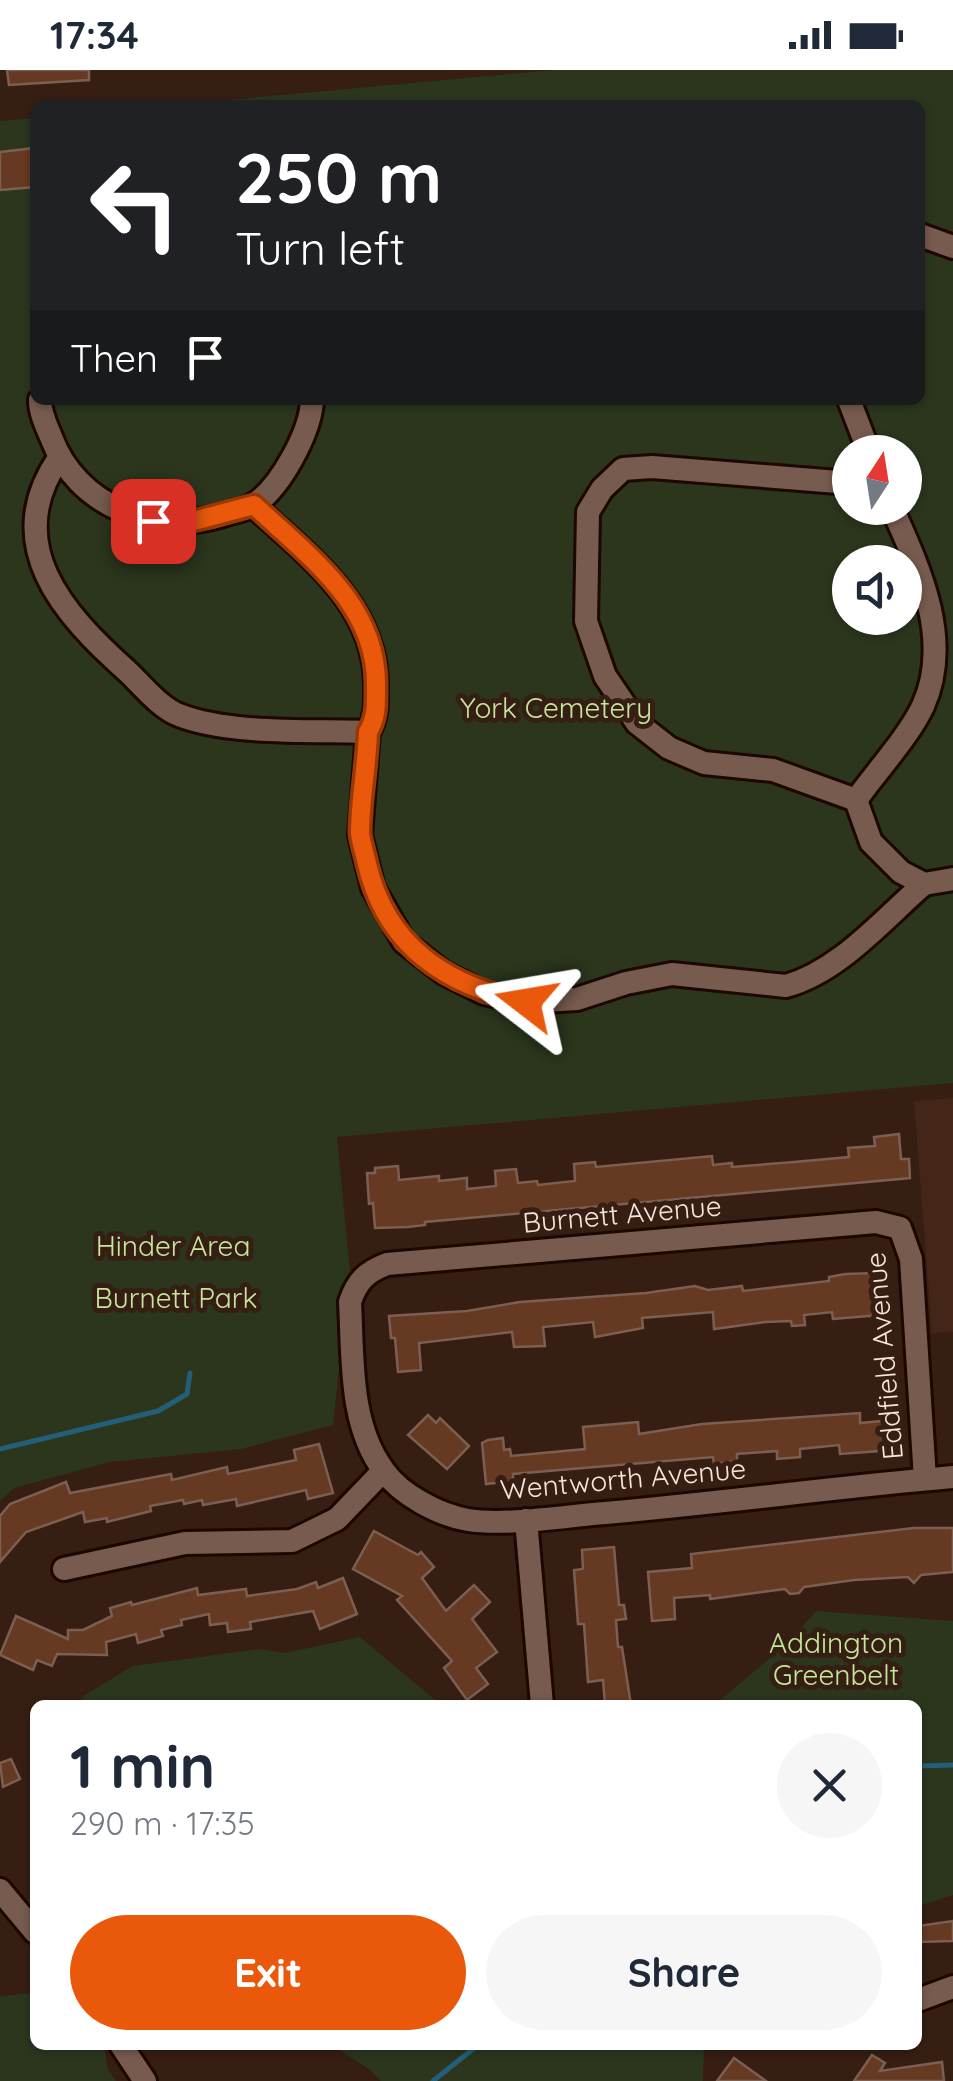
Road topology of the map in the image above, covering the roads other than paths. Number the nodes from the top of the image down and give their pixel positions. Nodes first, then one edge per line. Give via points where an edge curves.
1 (925, 237) edge
2 (953, 247) edge
3 (42, 405) edge
4 (312, 405) edge
5 (851, 405) edge
6 (863, 435) edge
7 (59, 458) junction
8 (832, 482) edge
9 (254, 505) junction
10 (900, 525) edge
11 (368, 732) junction
12 (856, 800) junction
13 (953, 879) edge
14 (924, 884) junction
15 (900, 1228) joint
16 (356, 1286) joint
17 (383, 1471) junction
18 (953, 1477) edge
19 (925, 1480) junction
20 (526, 1520) junction
21 (64, 1570) dead end
22 (542, 1700) edge
23 (0, 1890) edge
24 (30, 1926) edge
25 (953, 1987) edge
26 (922, 1999) edge
27 (124, 2050) edge
28 (145, 2081) edge

1 - 2 street
3 - 7 street
4 - 9 street via 299,449
5 - 6 street
7 - 9 street via 94,496 153,521 186,523
7 - 11 street via 46,476 33,529 45,582 91,639 174,714 208,725
8 - 12 street via 623,469 588,512 586,621 604,676 636,723 669,748 704,762 773,770
9 - 11 street via 349,598 376,669 375,720
10 - 12 street via 924,578 936,667 924,706
11 - 14 street via 360,835 372,888 404,942 444,974 484,993 526,1002 577,999 672,974 786,986 834,963
12 - 14 street via 871,842
13 - 14 street
15 - 16 street, Burnett Avenue via 876,1222 387,1264 368,1271
15 - 19 street, Eddfield Avenue via 911,1259
16 - 17 street, Wentworth Avenue via 350,1302 358,1414
17 - 20 street, Wentworth Avenue via 426,1504 468,1520
17 - 21 street via 338,1519 292,1541 185,1543
18 - 19 street, Wentworth Avenue
19 - 20 street, Wentworth Avenue
20 - 22 street
23 - 24 street
25 - 26 street
27 - 28 street

